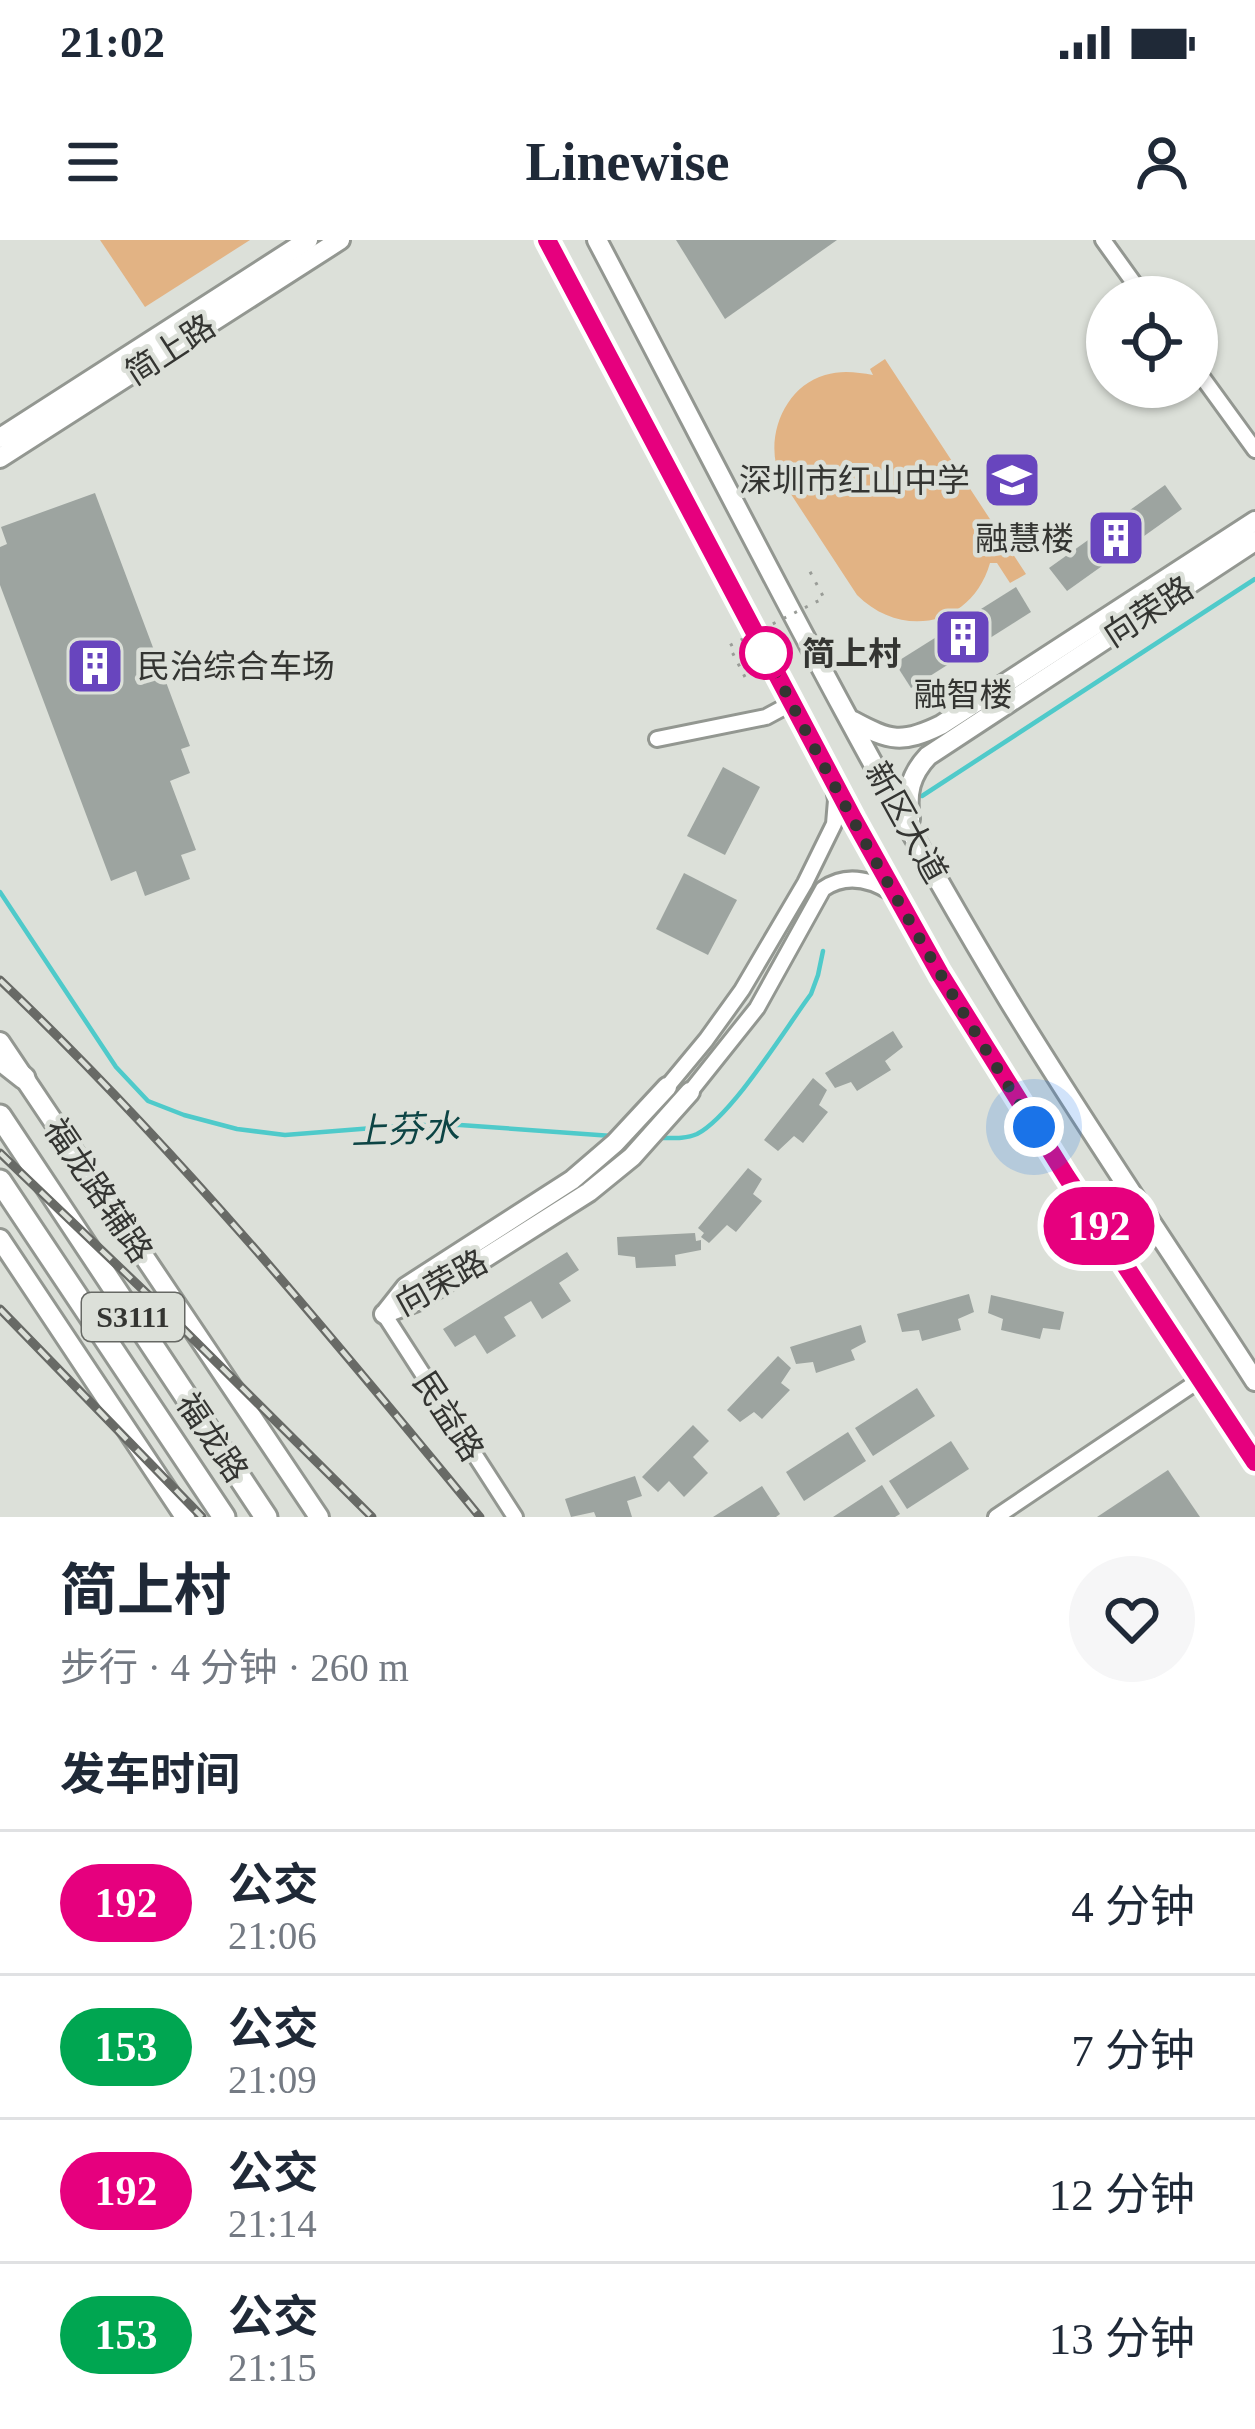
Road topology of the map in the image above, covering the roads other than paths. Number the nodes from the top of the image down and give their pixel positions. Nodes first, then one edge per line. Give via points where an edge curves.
1 (308, 240) edge
2 (340, 240) edge
3 (547, 240) edge
4 (597, 240) edge
5 (1103, 240) edge
6 (1129, 276) edge
7 (1218, 399) edge
8 (0, 437) edge
9 (1255, 450) edge
10 (0, 458) edge
11 (1255, 521) edge
12 (1255, 542) edge
13 (792, 703) junction
14 (852, 720) junction
15 (657, 739) dead end
16 (834, 783) junction
17 (911, 830) junction
18 (894, 894) junction
19 (0, 1042) edge
20 (0, 1059) edge
21 (24, 1078) junction
22 (667, 1087) joint
23 (690, 1092) joint
24 (0, 1116) edge
25 (0, 1181) edge
26 (0, 1238) edge
27 (384, 1314) junction
28 (1201, 1379) junction
29 (1255, 1381) edge
30 (1255, 1462) edge
31 (185, 1517) edge
32 (224, 1517) edge
33 (266, 1517) edge
34 (319, 1517) edge
35 (515, 1517) edge
36 (996, 1517) edge

1 - 8 main road, 简上路
2 - 10 main road, 简上路
3 - 13 main road, 新区大道
4 - 14 main road, 新区大道
5 - 6 street
7 - 9 street
11 - 14 main road, 向荣路 via 941,725 901,739
12 - 17 main road, 向荣路 via 928,756 910,784
13 - 15 street via 766,717
13 - 16 main road, 新区大道
14 - 17 main road, 新区大道
16 - 18 main road, 新区大道
16 - 22 street, 向荣路 via 834,824 805,883 742,991
17 - 29 main road, 新区大道 via 1009,1000
18 - 23 street, 向荣路 via 850,878 823,889 757,1008
18 - 28 main road, 新区大道 via 1001,1075
19 - 21 main road, 福龙路辅路
20 - 21 highway
21 - 34 main road, 福龙路辅路
22 - 27 main road, 向荣路 via 598,1159 406,1287
23 - 27 main road, 向荣路 via 589,1192
24 - 33 highway, 福龙路 / S3111
25 - 32 highway, 福龙路 / S3111
26 - 31 main road
27 - 35 street, 民益路
28 - 30 main road, 新区大道
28 - 36 street

